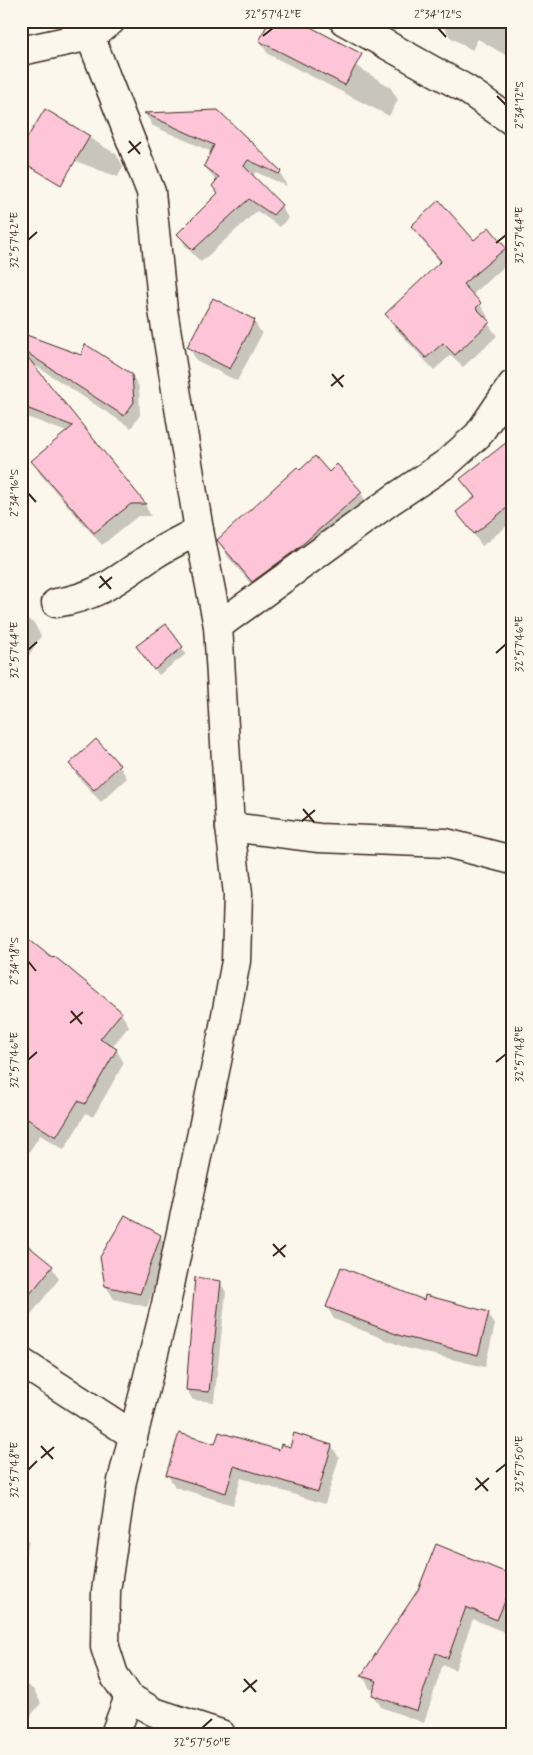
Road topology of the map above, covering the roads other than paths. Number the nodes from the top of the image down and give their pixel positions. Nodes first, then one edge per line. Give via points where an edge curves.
1 (344, 21) edge
2 (100, 29) edge
3 (21, 51) edge
4 (512, 121) edge
5 (512, 385) edge
6 (200, 530) junction
7 (56, 603) dead end
8 (218, 626) junction
9 (230, 827) junction
10 (512, 860) edge
11 (21, 1362) edge
12 (133, 1435) junction
13 (129, 1697) junction
14 (114, 1734) edge
15 (221, 1734) edge

1 - 4 street via 466,89
2 - 3 street
2 - 6 street via 151,192 164,310
5 - 8 street via 478,435 447,464 393,499
6 - 7 street via 156,554 116,582 81,599
6 - 8 street
8 - 9 street
9 - 10 street via 319,838 446,843
9 - 12 street via 238,894 236,961 168,1294
11 - 12 street
12 - 13 street via 122,1480 106,1591 105,1647 114,1676
13 - 14 street
13 - 15 street via 154,1712

